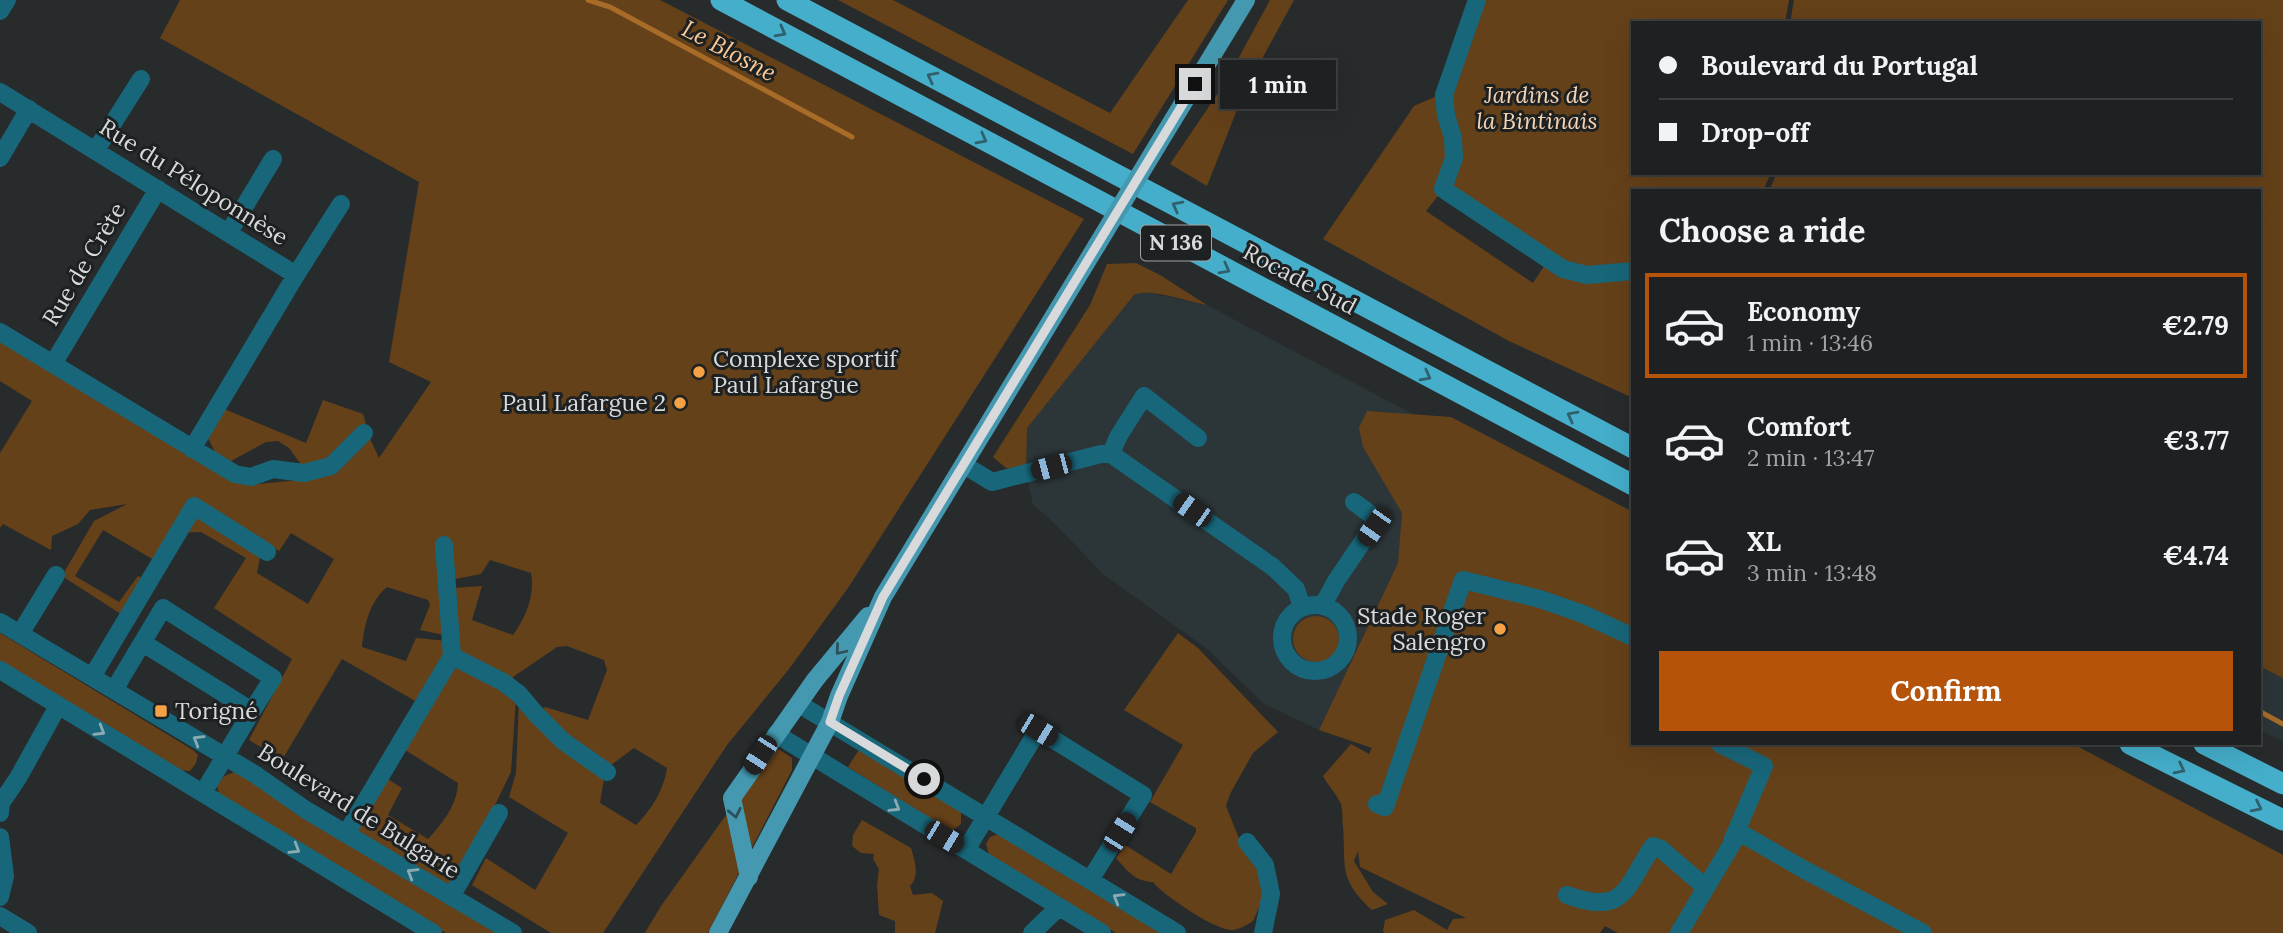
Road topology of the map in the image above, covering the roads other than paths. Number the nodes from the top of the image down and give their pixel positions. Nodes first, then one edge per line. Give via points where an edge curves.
1 (7, 0) edge
2 (720, 0) edge
3 (787, 0) edge
4 (1247, 0) edge
5 (1477, 0) edge
6 (0, 11) edge
7 (141, 79) dead end
8 (0, 92) edge
9 (29, 109) junction
10 (96, 150) junction
11 (0, 158) edge
12 (272, 159) dead end
13 (158, 189) junction
14 (341, 204) dead end
15 (229, 232) junction
16 (1631, 271) edge
17 (296, 275) junction
18 (0, 332) edge
19 (53, 364) junction
20 (364, 433) dead end
21 (1198, 439) dead end
22 (1631, 447) edge
23 (192, 449) junction
24 (1111, 454) junction
25 (964, 465) junction
26 (1631, 484) edge
27 (1354, 502) dead end
28 (444, 545) dead end
29 (267, 552) dead end
30 (56, 575) dead end
31 (883, 597) junction
32 (1323, 605) junction
33 (1302, 607) junction
34 (0, 622) edge
35 (20, 634) junction
36 (1631, 636) edge
37 (143, 643) junction
38 (452, 656) junction
39 (0, 670) edge
40 (92, 677) junction
41 (114, 690) junction
42 (799, 704) junction
43 (58, 706) junction
44 (252, 711) junction
45 (830, 722) junction
46 (776, 734) junction
47 (1722, 745) edge
48 (2132, 745) edge
49 (2206, 745) edge
50 (811, 755) junction
51 (226, 757) junction
52 (607, 772) dead end
53 (2283, 784) edge
54 (204, 793) junction
55 (1377, 804) dead end
56 (0, 813) edge
57 (499, 813) dead end
58 (985, 817) junction
59 (2283, 820) edge
60 (346, 834) junction
61 (0, 837) edge
62 (1247, 842) dead end
63 (1730, 846) junction
64 (966, 850) junction
65 (749, 877) junction
66 (1090, 880) junction
67 (1704, 887) junction
68 (1567, 895) dead end
69 (0, 897) edge
70 (451, 897) junction
71 (1059, 907) junction
72 (0, 916) edge
73 (1265, 932) edge
74 (28, 933) edge
75 (433, 933) edge
76 (513, 933) edge
77 (718, 933) edge
78 (1032, 933) edge
79 (1102, 933) edge
80 (1177, 933) edge
81 (1679, 933) edge
82 (1923, 933) edge

1 - 6 street
2 -> 26 highway, Rocade Sud / N 136
22 -> 3 highway, Rocade Sud / N 136
4 - 25 main road, bridge
5 - 16 street via 1444,95 1454,158 1443,189 1563,269 1587,275
7 - 10 street
8 - 9 street, Rue du Péloponnèse
9 - 10 street, Rue du Péloponnèse
9 - 11 street
10 - 13 street, Rue du Péloponnèse
12 - 15 street
13 - 15 street, Rue du Péloponnèse
13 - 19 street, Rue de Crète
14 - 17 street
15 - 17 street, Rue du Péloponnèse
17 - 23 street, Rue du Péloponnèse
18 - 19 street
19 - 23 street
20 - 23 street via 331,466 304,473 273,469 251,477 234,474
21 - 24 street via 1144,396
24 - 25 street via 992,482
24 - 33 street via 1273,567 1296,589
25 - 31 main road
27 - 32 street via 1376,522
28 - 38 street
29 - 40 street via 194,506
30 - 35 street
31 -> 42 main road
31 - 45 main road
32 - 33 street
32 - 33 street via 1342,617 1348,638 1341,659 1323,671 1301,669 1285,654 1281,632 1292,613
34 - 35 street, Boulevard de Bulgarie
35 - 40 street, Boulevard de Bulgarie
36 - 55 street via 1540,599 1463,580 1385,807
37 - 41 street
37 - 44 street
37 - 44 street via 163,608 274,678
38 - 52 street via 503,682 564,741
38 - 60 street
39 - 43 street
40 - 41 street, Boulevard de Bulgarie
51 -> 41 street, Boulevard de Bulgarie
42 - 45 street
42 - 46 main road
43 -> 54 street
43 - 56 street via 1,803
44 - 51 street
45 - 50 main road
45 - 58 street
46 - 50 street
46 -> 65 main road via 732,798
47 - 63 street via 1764,766
48 -> 59 highway
49 - 53 highway
50 -> 64 street
50 - 65 main road
51 - 54 street
51 - 60 street, Boulevard de Bulgarie
54 -> 75 street
57 - 70 street
58 - 64 street
58 - 66 street
58 - 66 street via 1038,730 1143,795
70 -> 60 street, Boulevard de Bulgarie
61 - 69 street via 5,876
62 - 73 street via 1265,865 1271,894
63 - 67 street
63 - 82 street via 1739,832
64 - 71 street
65 - 77 main road
80 -> 66 street
67 - 68 street via 1653,846 1631,886 1608,902 1590,903
67 - 81 street
70 - 76 street, Boulevard de Bulgarie
71 - 78 street
71 - 79 street
72 - 74 street

